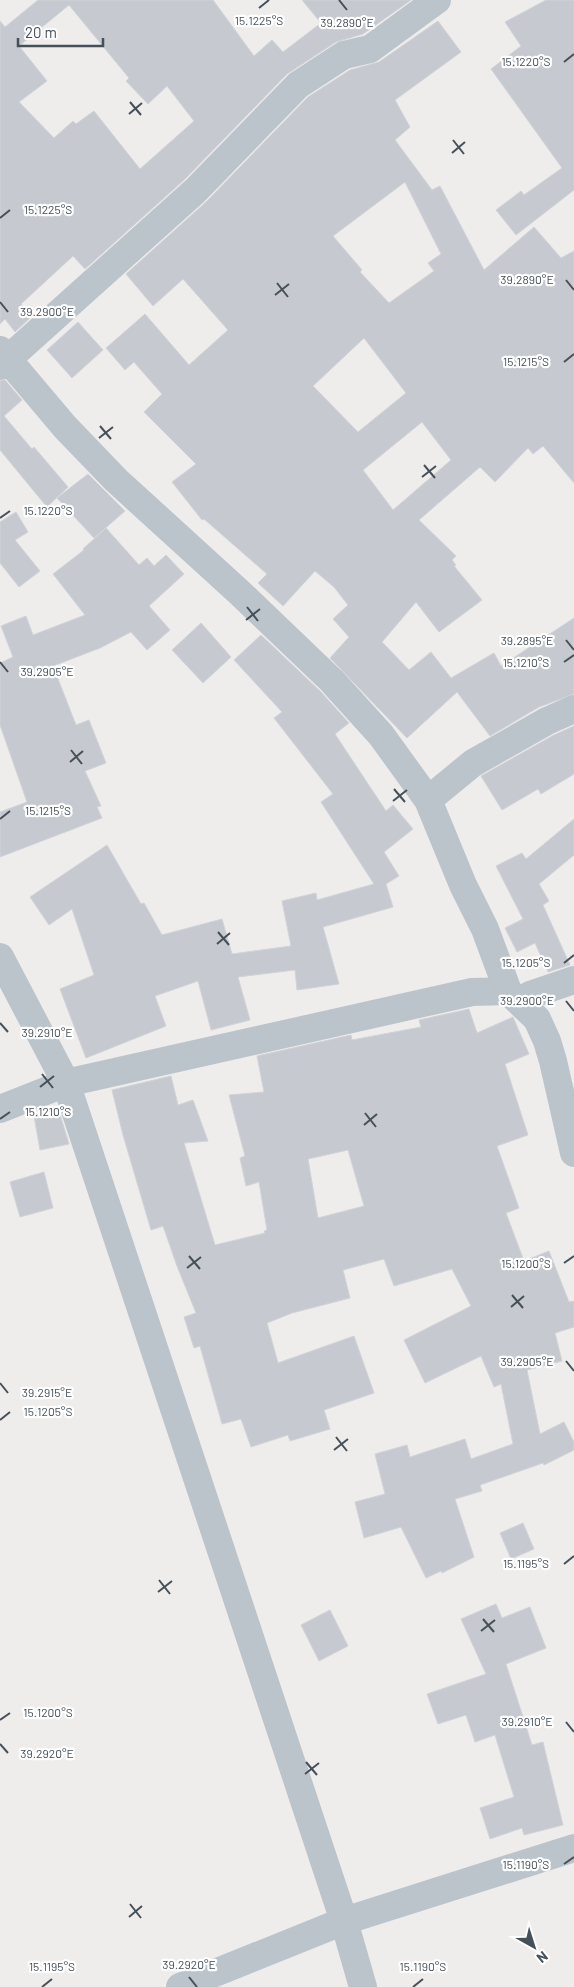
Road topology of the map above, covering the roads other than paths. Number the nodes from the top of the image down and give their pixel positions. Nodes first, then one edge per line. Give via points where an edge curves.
1 (437, 0) edge
2 (2, 358) edge
3 (574, 709) edge
4 (428, 800) junction
5 (0, 957) edge
6 (574, 980) edge
7 (514, 997) junction
8 (66, 1083) junction
9 (0, 1109) edge
10 (574, 1153) edge
11 (574, 1848) edge
12 (344, 1921) junction
13 (180, 1987) edge
14 (363, 1987) edge

1 - 2 street via 370,49 344,55 298,85 194,191
2 - 4 street via 116,480 332,681 381,735
3 - 4 street via 473,763
4 - 7 street
5 - 8 street
6 - 7 street
7 - 8 street via 472,992
7 - 10 street via 536,1019 547,1041
8 - 9 street
8 - 12 street
11 - 12 street
12 - 13 street
12 - 14 street

